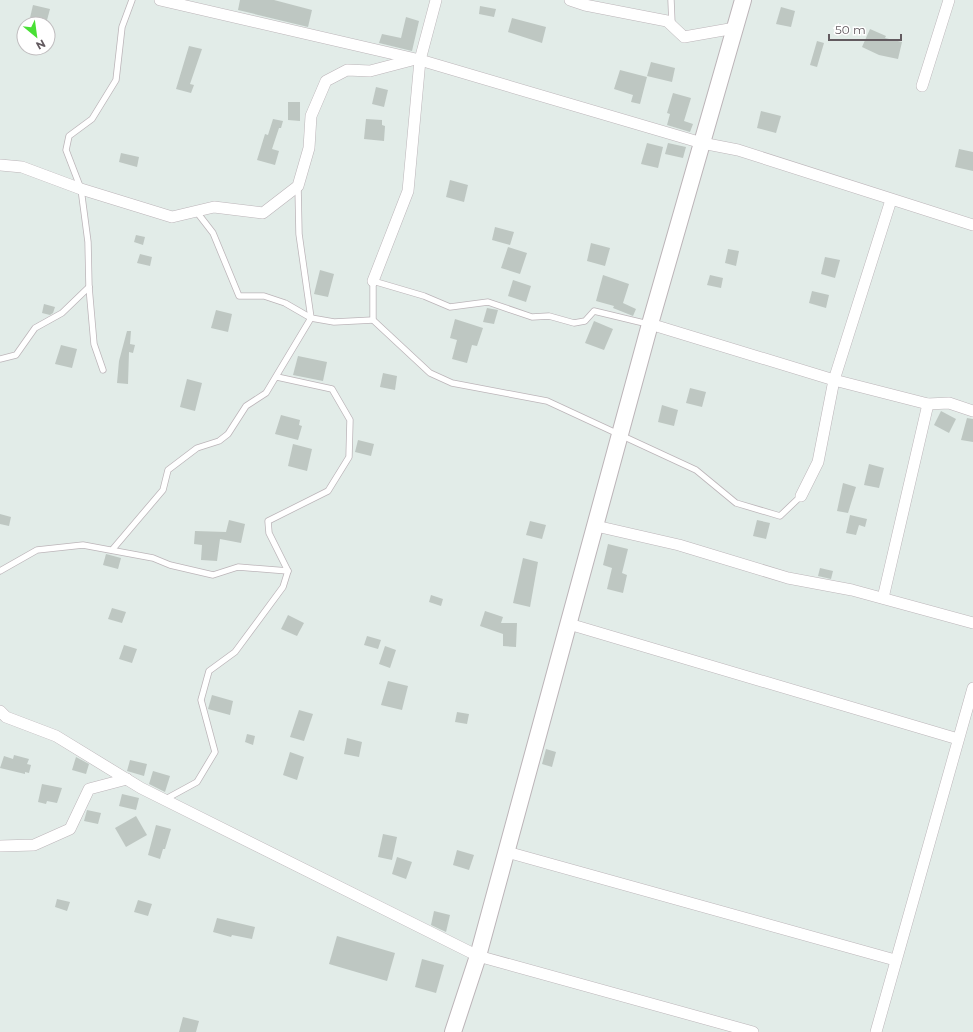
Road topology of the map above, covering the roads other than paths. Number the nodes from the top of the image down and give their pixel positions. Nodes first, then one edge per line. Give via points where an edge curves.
1 (132, 0) edge
2 (160, 0) edge
3 (436, 0) edge
4 (570, 0) edge
5 (671, 0) edge
6 (743, 0) edge
7 (949, 0) edge
8 (672, 26) junction
9 (735, 28) junction
10 (417, 60) junction
11 (922, 86) dead end
12 (702, 143) junction
13 (0, 165) edge
14 (298, 186) junction
15 (81, 189) junction
16 (891, 200) junction
17 (196, 211) junction
18 (973, 226) edge
19 (373, 281) junction
20 (89, 287) junction
21 (311, 318) junction
22 (373, 320) junction
23 (650, 324) junction
24 (0, 359) edge
25 (103, 370) dead end
26 (277, 377) junction
27 (834, 380) junction
28 (928, 404) junction
29 (973, 411) edge
30 (621, 435) junction
31 (801, 496) joint
32 (596, 526) junction
33 (112, 550) junction
34 (0, 571) edge
35 (288, 571) junction
36 (883, 598) junction
37 (973, 622) edge
38 (569, 624) junction
39 (973, 688) edge
40 (0, 711) edge
41 (958, 739) junction
42 (127, 779) junction
43 (164, 800) junction
44 (0, 846) edge
45 (507, 852) junction
46 (478, 956) junction
47 (896, 960) junction
48 (453, 1032) edge
49 (753, 1032) edge
50 (876, 1032) edge

1 - 15 lane via 122,27 116,80 92,119 69,136 66,150
2 - 10 street
3 - 10 street
4 - 8 street via 667,21
5 - 8 lane
6 - 9 street
7 - 11 street
8 - 9 street via 684,37
9 - 12 street
10 - 12 street
10 - 14 street via 370,71 346,70 326,81 311,116 309,148
10 - 19 street via 408,191
12 - 16 street via 738,150
12 - 23 street
13 - 15 street via 22,167
14 - 17 street via 263,213 214,207
14 - 21 lane via 299,234
15 - 17 street via 172,217
15 - 20 lane via 88,242
16 - 18 street
16 - 27 street
17 - 21 lane via 213,233 239,296 264,296 286,303
19 - 22 lane
19 - 23 lane via 424,296 450,307 488,302 532,316 549,316 574,323 585,321 594,311
20 - 24 lane via 62,312 35,328 16,355
20 - 25 lane via 94,344
21 - 22 lane via 334,322
21 - 26 lane
22 - 30 lane via 430,373 452,383 546,401
23 - 27 street
23 - 30 street
26 - 33 lane via 266,393 246,406 228,434 219,441 197,448 168,470 163,490
26 - 35 lane via 332,389 350,420 349,456 328,491 268,520 269,533
27 - 28 street
27 - 31 street via 818,462
28 - 29 street via 949,403
28 - 36 street
30 - 31 lane via 696,470 736,503 780,516
30 - 32 street
32 - 36 street via 679,545 788,578
32 - 38 street
33 - 34 lane via 83,545 37,550
33 - 35 lane via 153,558 170,565 213,575 238,567
35 - 43 lane via 283,587 235,652 209,671 201,700 215,752 197,782
36 - 37 street
38 - 41 street
38 - 45 street
39 - 41 street
40 - 42 street via 6,717 56,736
41 - 47 street
42 - 43 street
42 - 44 street via 89,789 70,829 34,845
43 - 46 street
45 - 46 street
45 - 47 street
46 - 48 street
46 - 49 street
47 - 50 street

